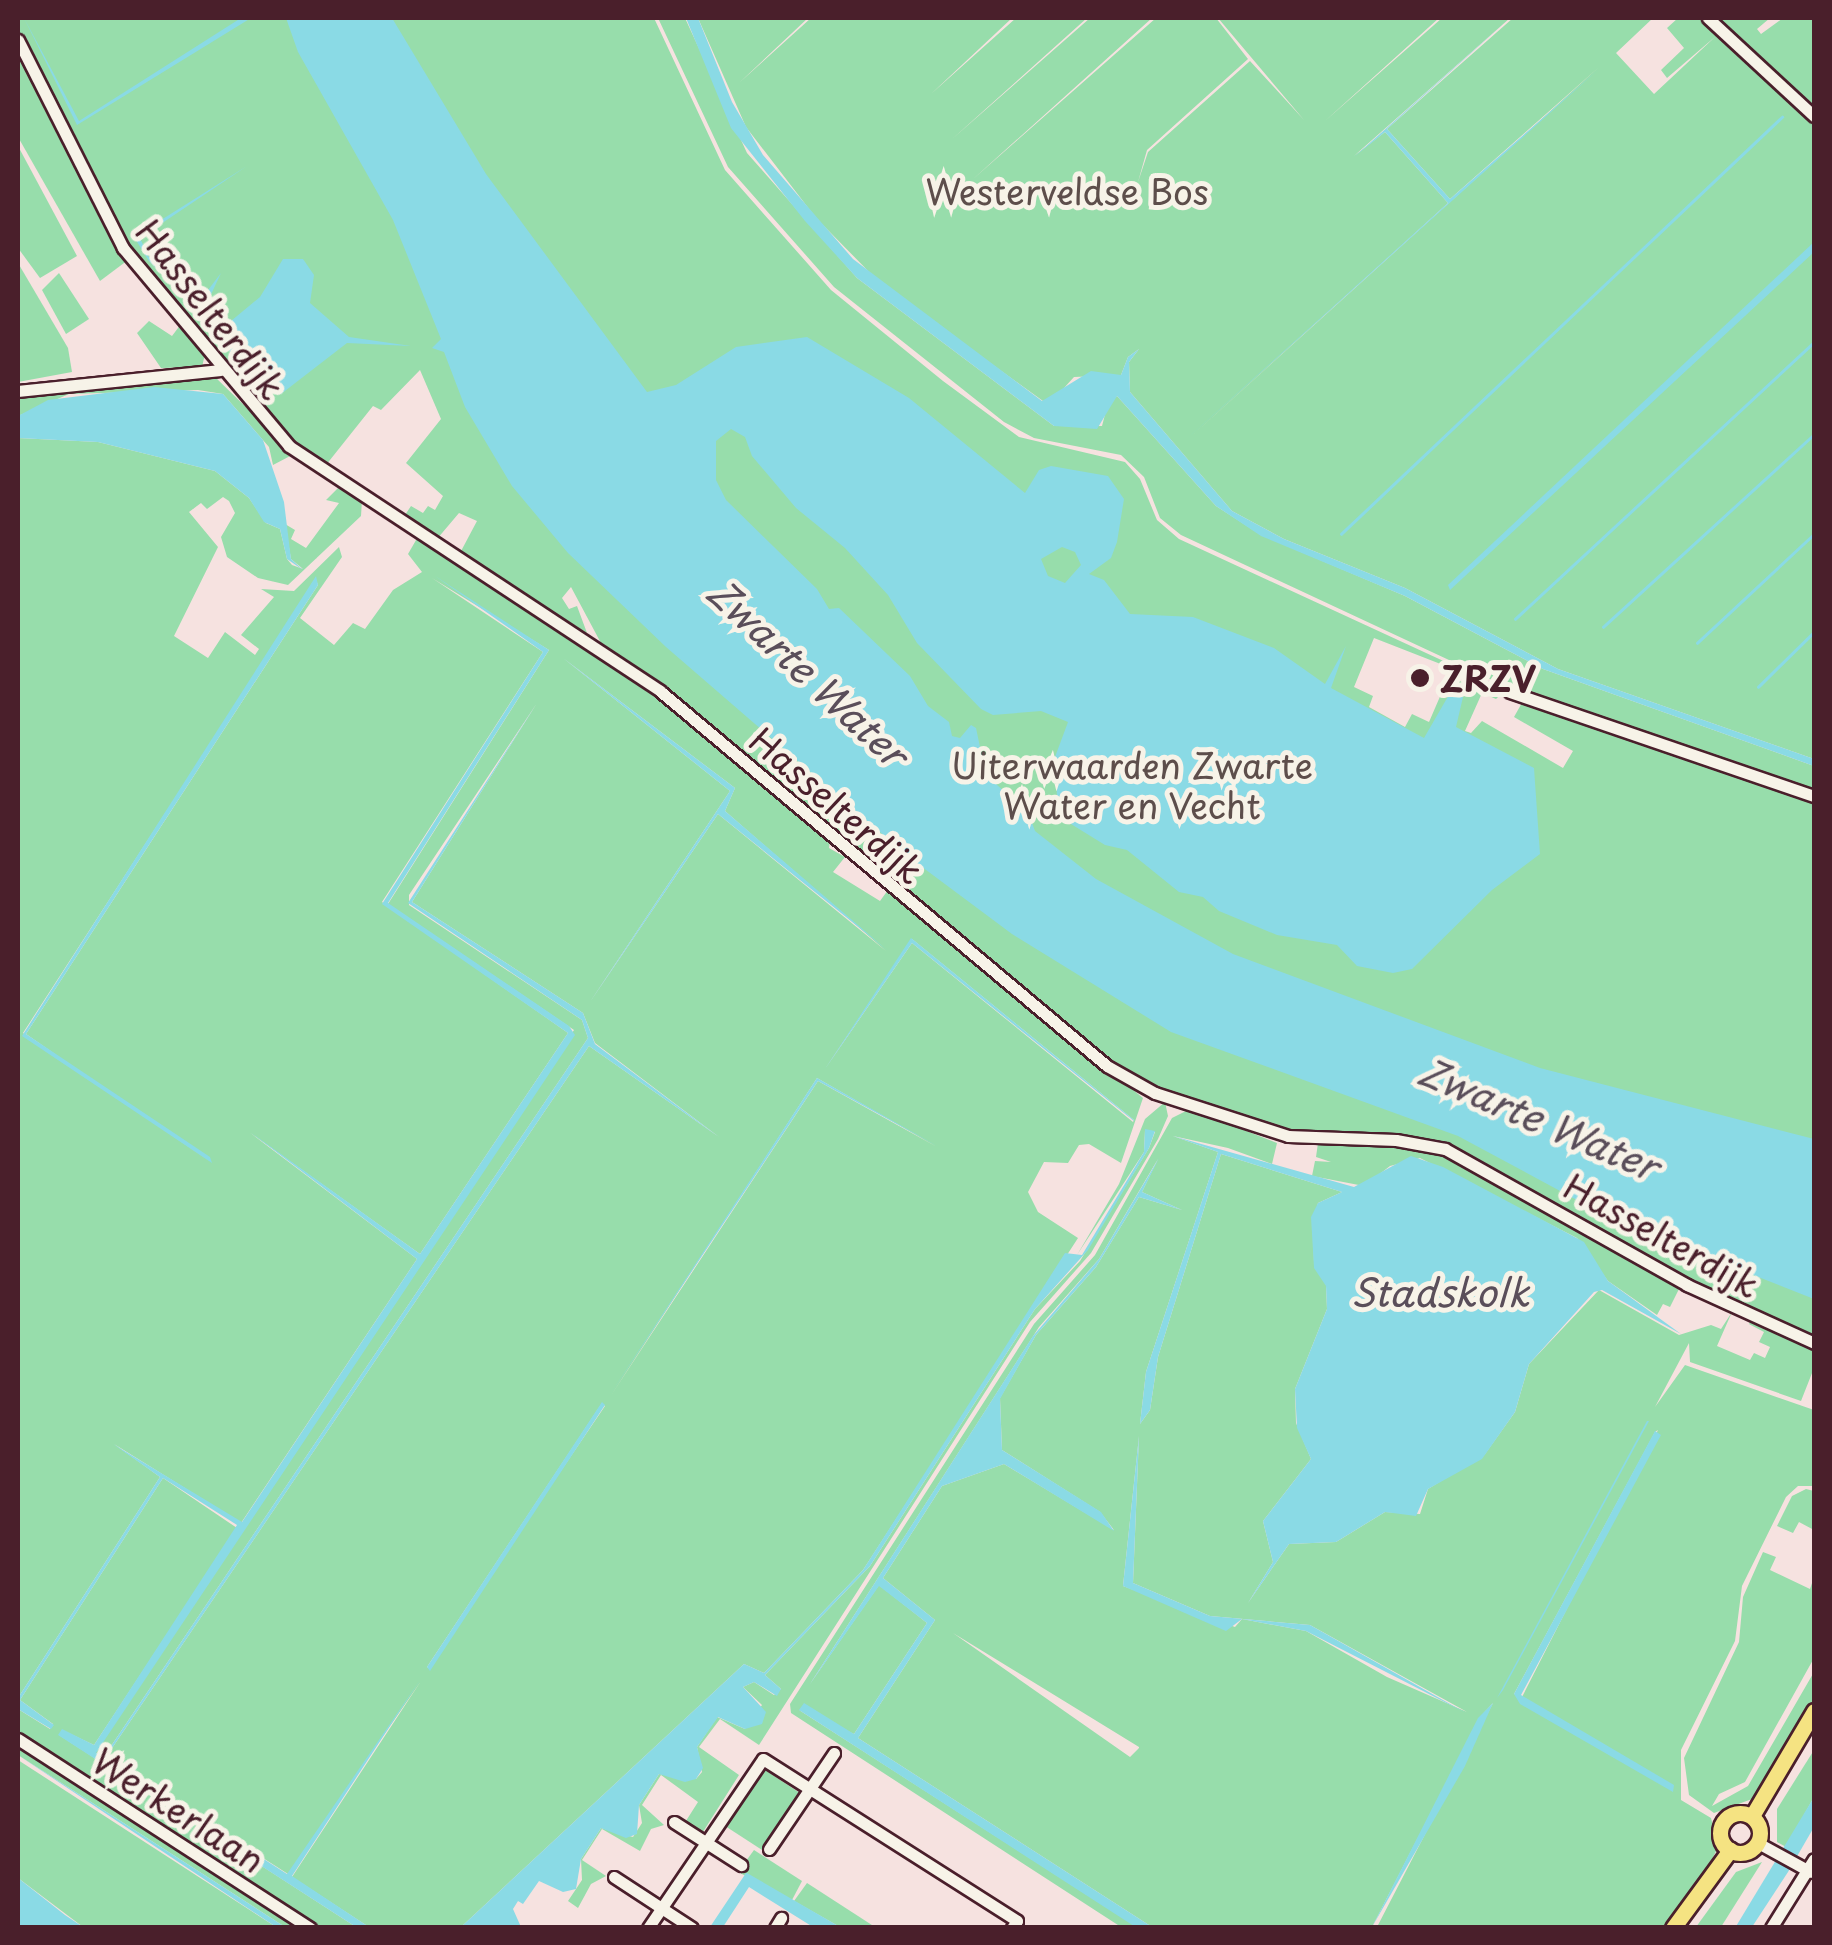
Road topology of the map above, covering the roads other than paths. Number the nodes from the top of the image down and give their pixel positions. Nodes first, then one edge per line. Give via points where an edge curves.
1 (1708, 18) edge
2 (18, 40) edge
3 (1814, 116) edge
4 (220, 370) junction
5 (18, 391) edge
6 (1510, 692) dead end
7 (1814, 796) edge
8 (1814, 1343) edge
9 (1814, 1711) edge
10 (18, 1739) edge
11 (834, 1754) dead end
12 (810, 1786) junction
13 (1752, 1816) junction
14 (674, 1822) dead end
15 (704, 1842) junction
16 (1758, 1843) junction
17 (769, 1848) dead end
18 (1730, 1850) junction
19 (741, 1865) dead end
20 (1808, 1867) edge
21 (614, 1876) dead end
22 (661, 1907) junction
23 (310, 1928) edge
24 (648, 1928) edge
25 (692, 1928) edge
26 (1012, 1928) edge
27 (1673, 1928) edge
28 (1771, 1928) edge

1 - 3 street
2 - 4 street, Hasselterdijk via 124,248
4 - 5 street
4 - 8 street, Hasselterdijk via 309,462 660,691 1118,1074 1154,1094 1288,1136 1396,1140 1445,1150 1688,1286
6 - 7 street
9 - 13 main road
10 - 23 street, Werkerlaan
11 - 12 street
12 - 15 street via 760,1759
12 - 17 street
12 - 26 street via 1017,1921
13 - 16 main road
13 - 18 main road via 1735,1813 1723,1822 1720,1836
14 - 15 street
15 - 19 street
15 - 22 street
16 - 18 main road via 1748,1852
16 - 20 street
18 - 27 main road
20 - 28 street
21 - 22 street
22 - 24 street
22 - 25 street

